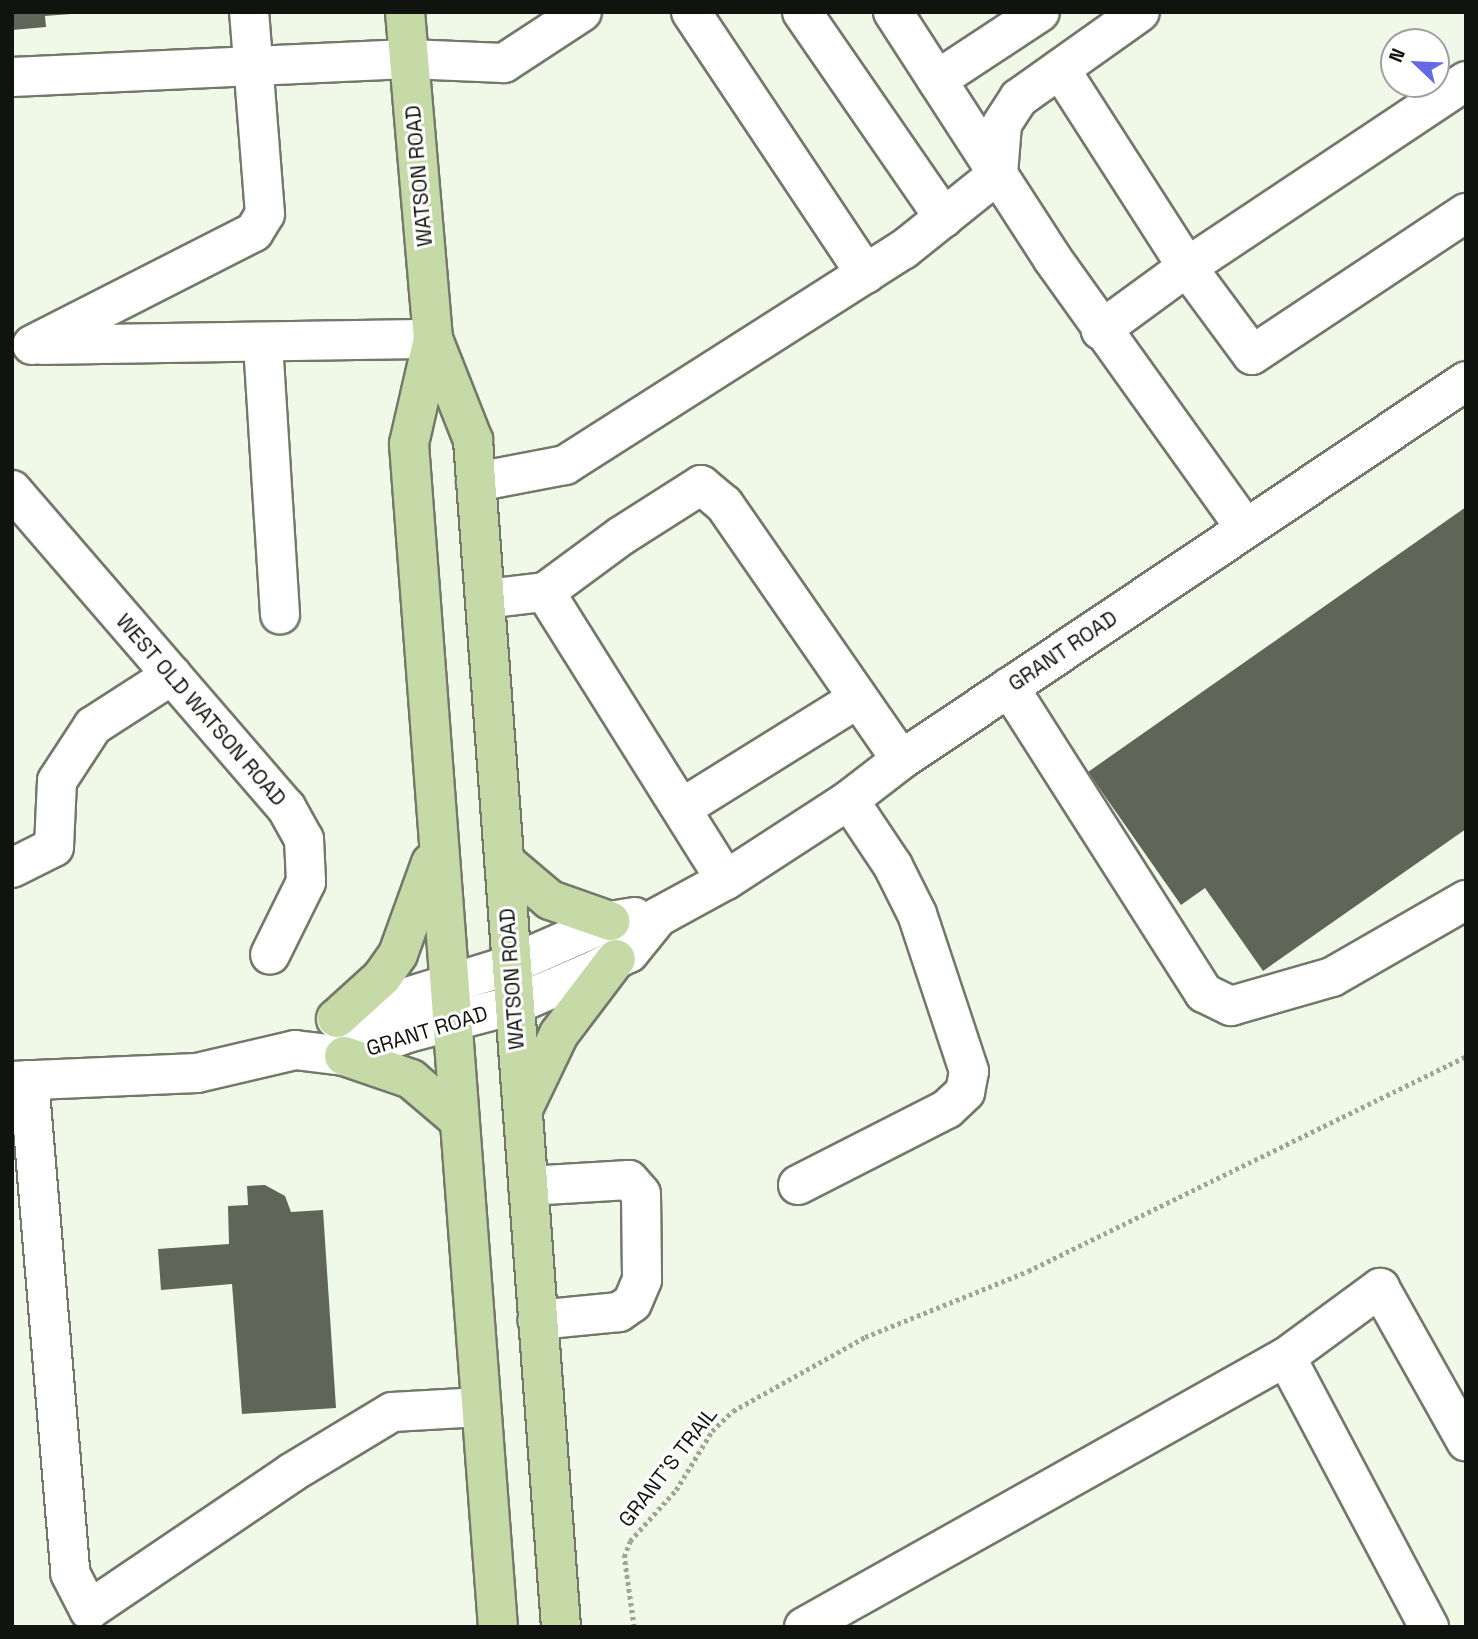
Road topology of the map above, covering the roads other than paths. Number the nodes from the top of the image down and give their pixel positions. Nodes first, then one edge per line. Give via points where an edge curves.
1 (249, 12) edge
2 (405, 12) edge
3 (533, 12) edge
4 (582, 12) edge
5 (691, 12) edge
6 (802, 12) edge
7 (893, 12) edge
8 (1140, 12) edge
9 (1037, 13) edge
10 (408, 59) junction
11 (254, 66) junction
12 (1060, 69) junction
13 (12, 77) edge
14 (937, 80) junction
15 (1466, 81) edge
16 (998, 174) junction
17 (1466, 213) edge
18 (944, 218) junction
19 (1187, 267) junction
20 (866, 274) junction
21 (1101, 330) junction
22 (433, 339) junction
23 (22, 341) edge
24 (263, 344) junction
25 (1466, 381) edge
26 (476, 482) junction
27 (12, 490) edge
28 (1245, 528) junction
29 (545, 592) junction
30 (485, 599) junction
31 (280, 614) dead end
32 (172, 675) junction
33 (1009, 687) junction
34 (857, 699) junction
35 (901, 760) junction
36 (849, 800) junction
37 (682, 808) junction
38 (437, 844) junction
39 (504, 861) junction
40 (12, 868) edge
41 (726, 880) junction
42 (1466, 900) edge
43 (658, 917) junction
44 (610, 921) junction
45 (270, 955) dead end
46 (616, 959) junction
47 (510, 965) junction
48 (447, 984) junction
49 (514, 1005) junction
50 (337, 1018) junction
51 (450, 1024) junction
52 (295, 1051) junction
53 (344, 1056) junction
54 (21, 1080) edge
55 (522, 1112) junction
56 (459, 1120) junction
57 (798, 1185) dead end
58 (528, 1186) junction
59 (537, 1320) junction
60 (1286, 1357) junction
61 (481, 1408) junction
62 (1466, 1441) edge
63 (498, 1627) edge
64 (561, 1627) edge
65 (804, 1627) edge
66 (1429, 1627) edge

1 - 11 street
2 - 10 main road, WATSON ROAD
3 - 10 street via 475,46
4 - 10 street via 504,63
5 - 20 street
6 - 18 street
7 - 14 street
8 - 12 street
9 - 14 street
10 - 11 street
10 - 22 main road, WATSON ROAD
11 - 13 street
11 - 23 street via 265,214 254,232
12 - 16 street via 1019,98 1002,124
12 - 19 street
14 - 16 street
15 - 19 street
16 - 18 street
16 - 21 street
17 - 19 street via 1252,355
18 - 20 street
19 - 21 street
20 - 26 street via 565,465
21 - 28 street
22 - 24 street
22 - 26 main road, WATSON ROAD via 473,440
22 - 38 main road, WATSON ROAD via 409,444
23 - 24 street
24 - 31 street
25 - 28 street, GRANT ROAD
26 - 30 main road, WATSON ROAD
27 - 32 street, WEST OLD WATSON ROAD
28 - 33 street, GRANT ROAD
29 - 30 street
29 - 34 street via 701,485 724,504
29 - 37 street
30 - 39 main road, WATSON ROAD
32 - 40 street via 93,726 57,781 54,847
32 - 45 street, WEST OLD WATSON ROAD via 286,807 304,839 306,882
33 - 35 street, GRANT ROAD
33 - 42 street via 1204,993 1231,1006 1332,977
34 - 35 street
34 - 37 street
35 - 36 street, GRANT ROAD
36 - 41 street, GRANT ROAD
36 - 57 street via 917,914 969,1071 965,1092 947,1109
37 - 41 street
38 - 48 main road, WATSON ROAD
38 - 50 main road via 398,954 382,977
39 - 44 main road via 550,900
39 - 47 main road, WATSON ROAD
41 - 43 street, GRANT ROAD
43 - 44 street, GRANT ROAD
43 - 46 street, GRANT ROAD via 629,953
44 - 47 street, GRANT ROAD
46 - 49 street, GRANT ROAD
46 - 55 main road via 559,1034
47 - 48 street, GRANT ROAD
47 - 49 main road, WATSON ROAD
48 - 50 street, GRANT ROAD
48 - 51 main road, WATSON ROAD
49 - 51 street, GRANT ROAD
49 - 55 main road, WATSON ROAD
50 - 52 street, GRANT ROAD
51 - 53 street, GRANT ROAD via 408,1033
51 - 56 main road, WATSON ROAD
52 - 53 street, GRANT ROAD
52 - 54 street, GRANT ROAD via 197,1073
53 - 56 main road via 411,1079
54 - 61 street via 69,1573 89,1610 291,1473 392,1412
55 - 58 main road, WATSON ROAD
56 - 61 main road, WATSON ROAD
58 - 59 main road, WATSON ROAD
58 - 59 street via 629,1180 641,1194 642,1280 632,1303 619,1312
59 - 64 main road, WATSON ROAD
60 - 62 street via 1380,1289
60 - 65 street
60 - 66 street
61 - 63 main road, WATSON ROAD

